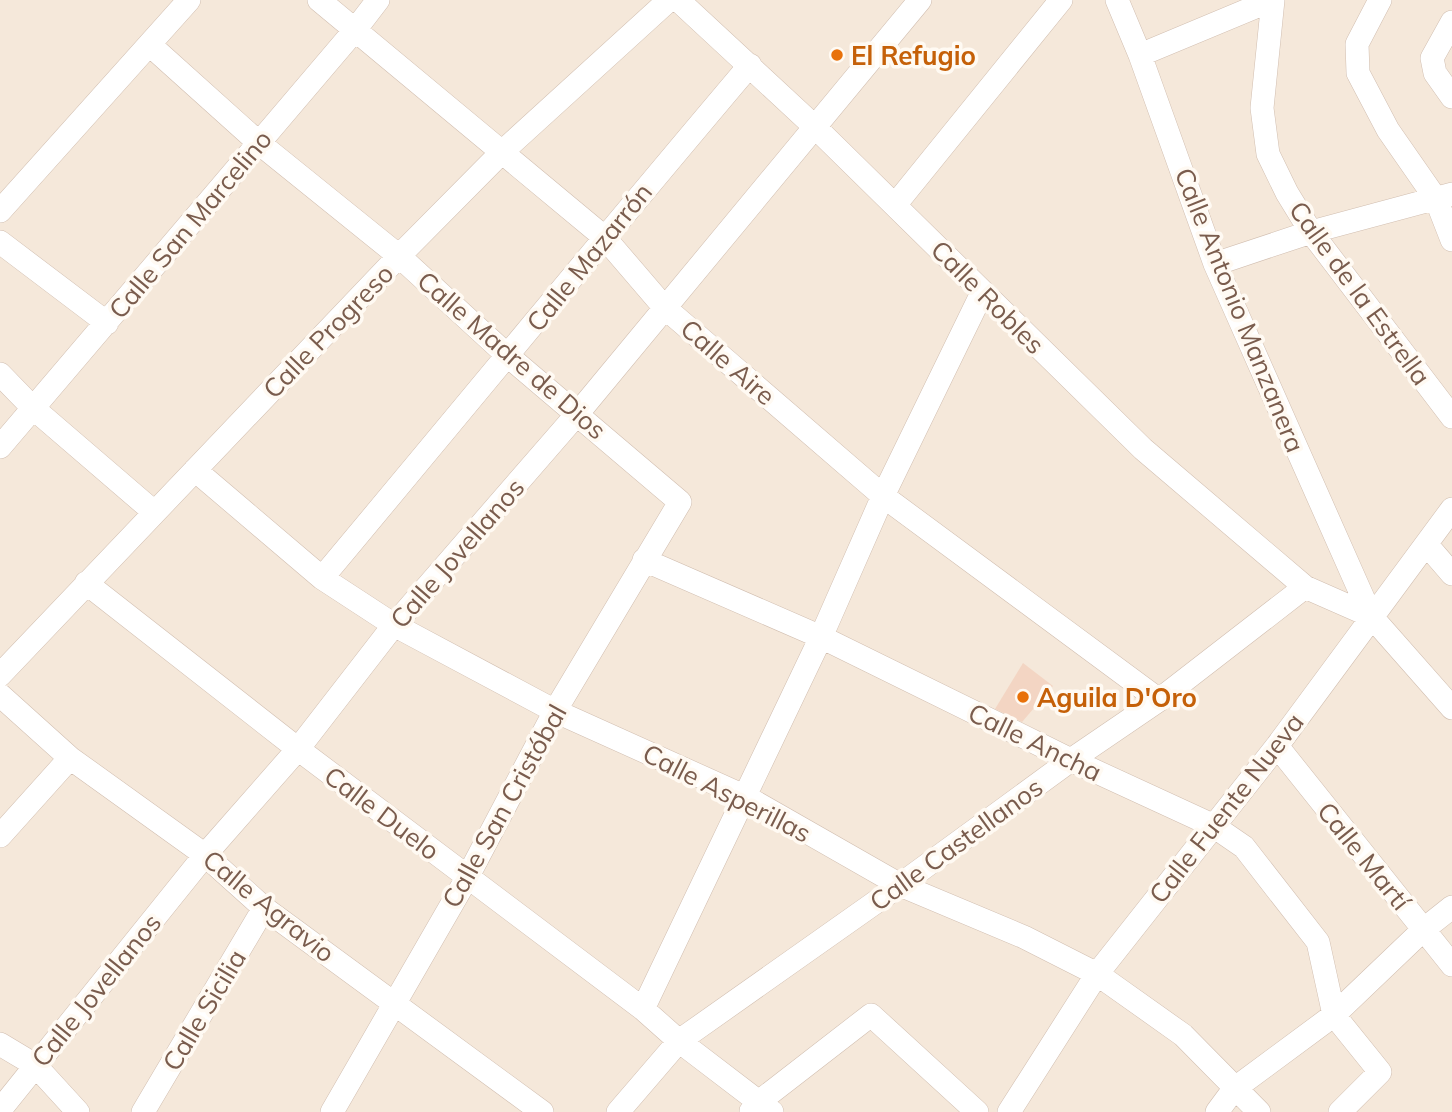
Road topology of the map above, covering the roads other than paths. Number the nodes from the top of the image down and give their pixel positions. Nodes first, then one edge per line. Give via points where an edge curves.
1 (189, 0) edge
2 (319, 0) edge
3 (378, 0) edge
4 (669, 0) edge
5 (678, 0) edge
6 (920, 0) edge
7 (1061, 0) edge
8 (1117, 0) edge
9 (1273, 0) edge
10 (1380, 0) edge
11 (1452, 22) edge
12 (355, 30) junction
13 (150, 45) junction
14 (1140, 55) junction
15 (750, 65) junction
16 (1452, 97) edge
17 (815, 127) junction
18 (259, 143) junction
19 (502, 152) junction
20 (1444, 197) edge
21 (895, 205) junction
22 (0, 211) edge
23 (1311, 232) junction
24 (604, 237) junction
25 (1452, 240) edge
26 (0, 242) edge
27 (399, 256) junction
28 (1215, 264) junction
29 (982, 293) junction
30 (664, 307) junction
31 (107, 323) junction
32 (508, 356) junction
33 (0, 374) edge
34 (33, 408) junction
35 (578, 413) junction
36 (1452, 417) edge
37 (0, 447) edge
38 (195, 470) junction
39 (883, 496) junction
40 (680, 502) joint
41 (1452, 509) edge
42 (154, 512) junction
43 (1427, 545) junction
44 (644, 560) junction
45 (1452, 574) edge
46 (322, 578) junction
47 (86, 583) junction
48 (1305, 587) junction
49 (1371, 617) junction
50 (394, 625) junction
51 (821, 637) junction
52 (0, 675) edge
53 (0, 695) edge
54 (1159, 700) junction
55 (1452, 708) edge
56 (555, 711) junction
57 (1277, 746) junction
58 (298, 749) junction
59 (70, 758) junction
60 (1071, 760) junction
61 (746, 797) junction
62 (1212, 825) junction
63 (0, 836) edge
64 (205, 855) junction
65 (467, 877) junction
66 (900, 885) junction
67 (1452, 907) edge
68 (264, 908) junction
69 (1423, 930) junction
70 (1452, 965) edge
71 (1097, 974) junction
72 (393, 1002) junction
73 (643, 1009) junction
74 (1334, 1015) junction
75 (679, 1041) junction
76 (1, 1045) edge
77 (34, 1065) junction
78 (1234, 1089) junction
79 (760, 1108) edge
80 (0, 1110) edge
81 (78, 1112) edge
82 (143, 1112) edge
83 (332, 1112) edge
84 (542, 1112) edge
85 (618, 1112) edge
86 (977, 1112) edge
87 (1009, 1112) edge
88 (1217, 1112) edge
89 (1259, 1112) edge
90 (1340, 1112) edge

1 - 13 street
2 - 12 street, Calle Aire
3 - 12 street, Calle San Marcelino
4 - 19 street, Calle Progreso
5 - 15 street, Calle Robles
6 - 17 street, Calle Jovellanos
7 - 21 street
8 - 14 street, Calle Antonio Manzanera
9 - 14 street
9 - 23 street, Calle de la Estrella via 1262,108 1268,154
10 - 20 street via 1357,44 1358,74 1388,130
11 - 16 street via 1432,58
12 - 18 street, Calle San Marcelino
12 - 19 street, Calle Aire
13 - 18 street, Calle Madre de Dios
13 - 22 street
14 - 28 street, Calle Antonio Manzanera
15 - 17 street, Calle Robles
15 - 24 street, Calle Mazarrón
17 - 21 street, Calle Robles
17 - 30 street, Calle Jovellanos
18 - 27 street, Calle Madre de Dios
18 - 31 street, Calle San Marcelino
19 - 24 street, Calle Aire
19 - 27 street, Calle Progreso
20 - 23 street
20 - 25 street
21 - 29 street, Calle Robles
23 - 28 street
23 - 36 street, Calle de la Estrella
24 - 30 street, Calle Aire
24 - 32 street, Calle Mazarrón
26 - 31 street
27 - 32 street, Calle Madre de Dios
27 - 38 street, Calle Progreso
28 - 49 street, Calle Antonio Manzanera
29 - 39 street
29 - 48 street, Calle Robles via 1143,449
30 - 35 street, Calle Jovellanos
30 - 39 street, Calle Aire
31 - 34 street, Calle San Marcelino
32 - 35 street, Calle Madre de Dios
32 - 46 street, Calle Mazarrón
33 - 34 street
34 - 37 street, Calle San Marcelino
34 - 42 street
35 - 40 street, Calle Madre de Dios
35 - 50 street, Calle Jovellanos
38 - 42 street, Calle Progreso
38 - 46 street, Calle Asperillas
39 - 51 street
39 - 54 street, Calle Aire
40 - 44 street, Calle San Cristóbal
41 - 43 street, Calle Fuente Nueva
42 - 47 street, Calle Progreso
43 - 45 street
43 - 49 street, Calle Fuente Nueva
44 - 51 street, Calle Ancha
44 - 56 street, Calle San Cristóbal
46 - 50 street, Calle Asperillas
47 - 52 street, Calle Progreso
47 - 58 street, Calle Duelo
48 - 49 street, Calle Robles
48 - 54 street, Calle Castellanos
49 - 55 street
49 - 57 street, Calle Fuente Nueva
50 - 56 street, Calle Asperillas
50 - 58 street, Calle Jovellanos
51 - 60 street, Calle Ancha
51 - 61 street
53 - 59 street, Calle Agravio
54 - 60 street, Calle Castellanos
56 - 61 street, Calle Asperillas
56 - 65 street, Calle San Cristóbal
57 - 62 street, Calle Fuente Nueva
57 - 69 street, Calle Martí
58 - 64 street, Calle Jovellanos
58 - 65 street, Calle Duelo
59 - 63 street
59 - 64 street, Calle Agravio
60 - 62 street, Calle Ancha
60 - 66 street, Calle Castellanos
61 - 66 street, Calle Asperillas
61 - 73 street
62 - 71 street, Calle Fuente Nueva
62 - 74 street, Calle Ancha via 1244,847 1318,942
64 - 68 street, Calle Agravio
64 - 77 street, Calle Jovellanos
65 - 72 street, Calle San Cristóbal
65 - 73 street, Calle Duelo
66 - 71 street, Calle Asperillas via 1024,937
66 - 75 street, Calle Castellanos
67 - 69 street
68 - 72 street, Calle Agravio
68 - 82 street, Calle Sicilia
69 - 70 street, Calle Martí
69 - 74 street
71 - 78 street, Calle Asperillas via 1183,1035
71 - 87 street, Calle Fuente Nueva
72 - 83 street, Calle San Cristóbal
72 - 84 street, Calle Agravio
73 - 75 street, Calle Duelo
74 - 78 street
74 - 90 street via 1380,1072
75 - 79 street, Calle Duelo
75 - 85 street, Calle Castellanos
76 - 77 street
77 - 80 street, Calle Jovellanos
77 - 81 street
78 - 88 street
78 - 89 street, Calle Asperillas
79 - 86 street via 871,1015

